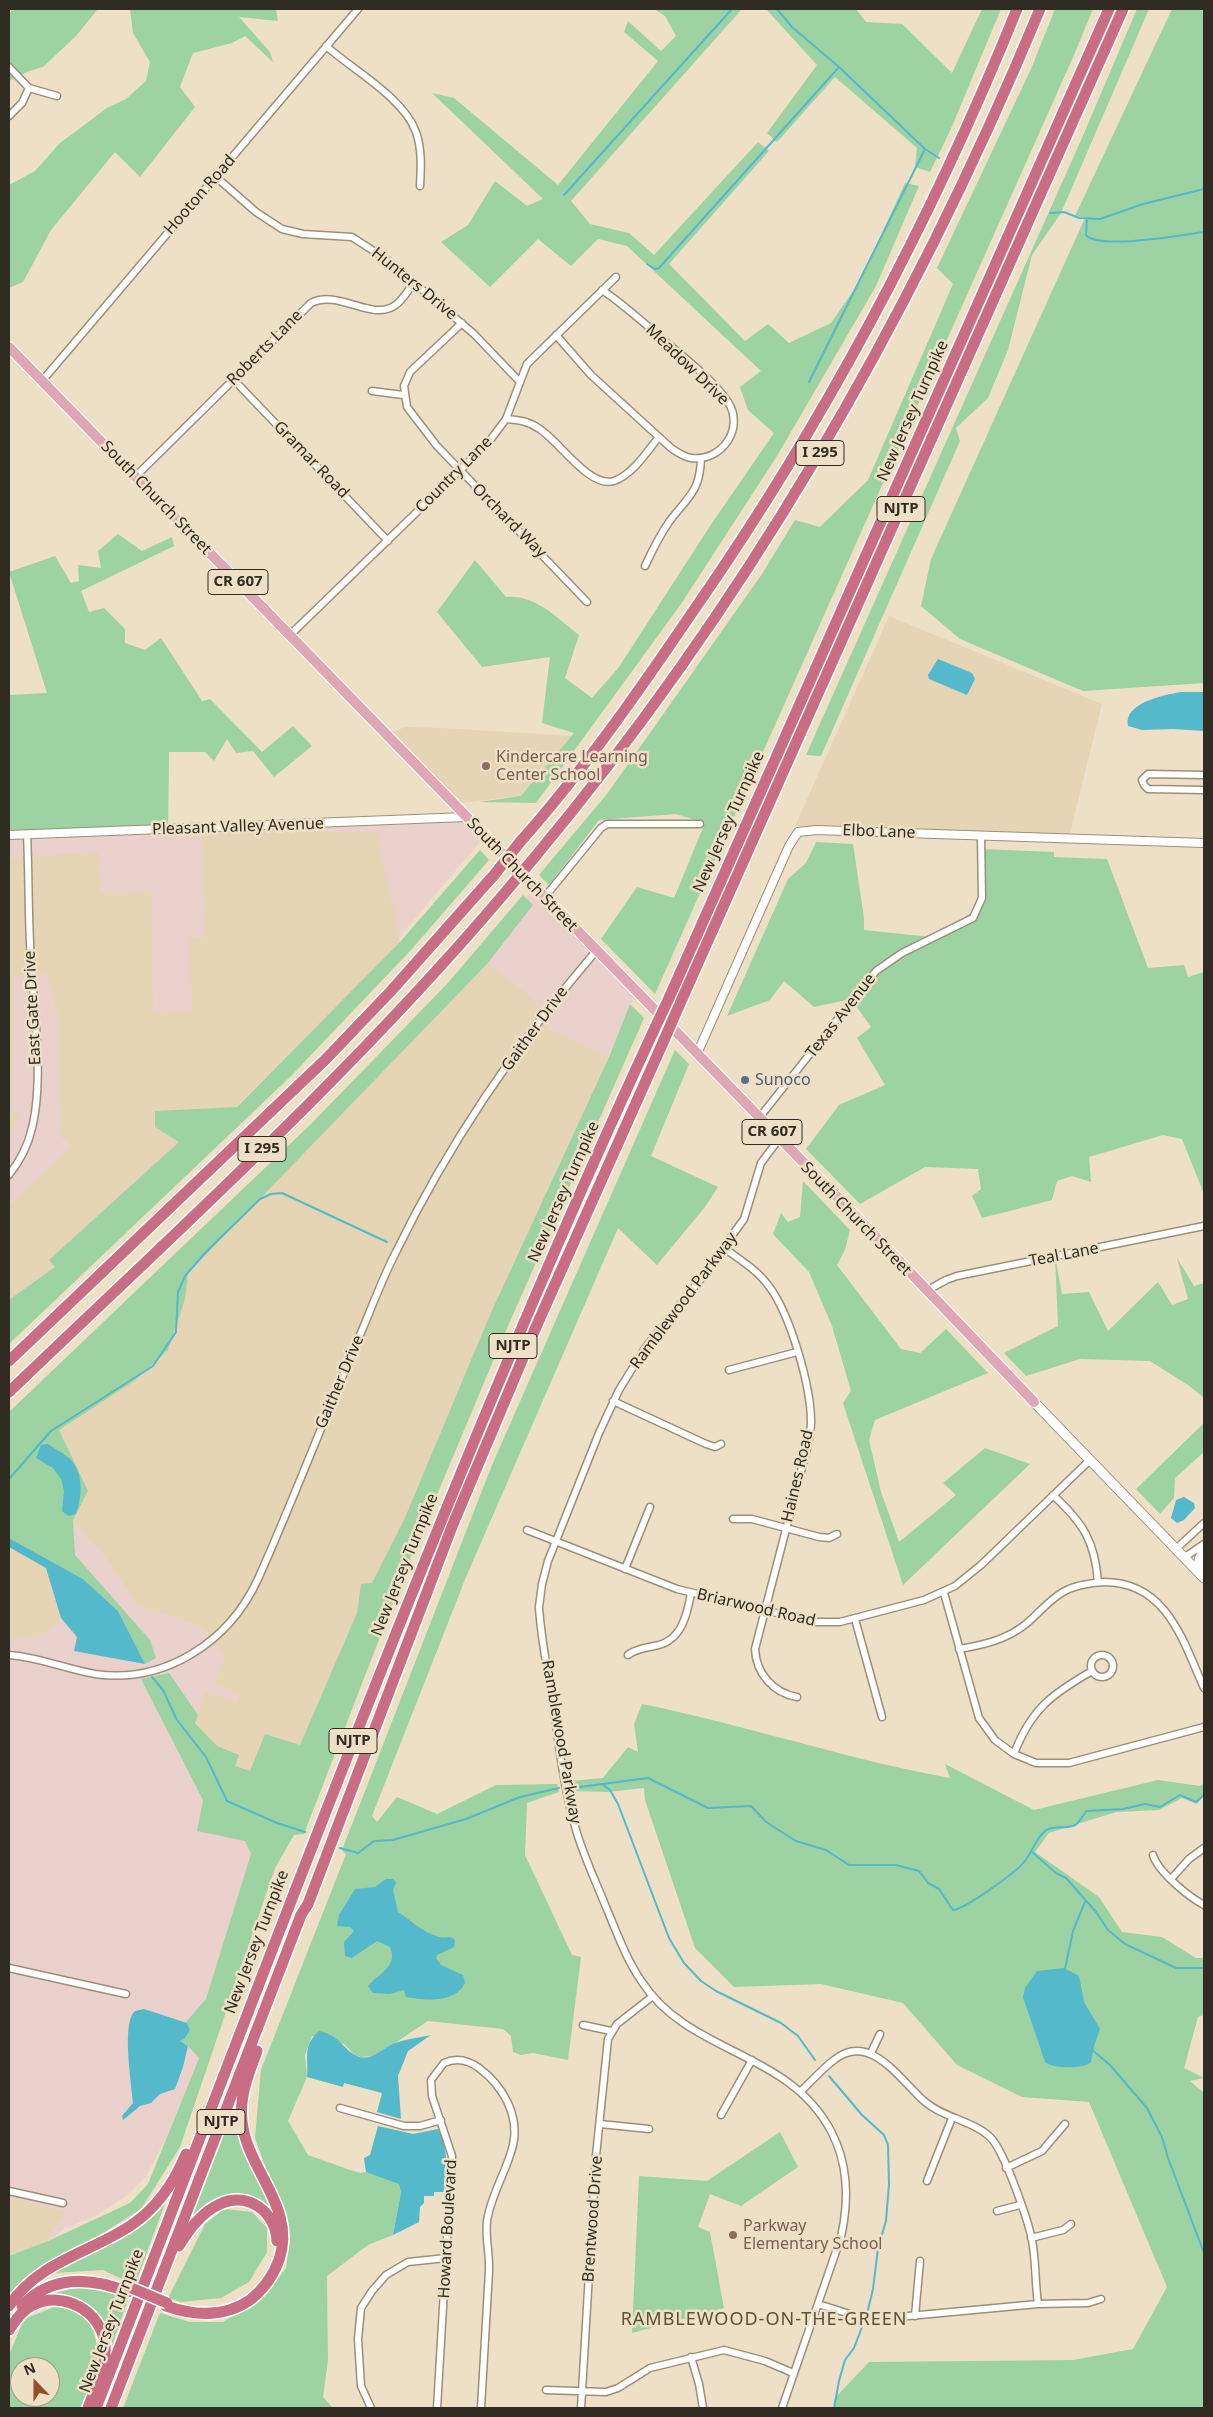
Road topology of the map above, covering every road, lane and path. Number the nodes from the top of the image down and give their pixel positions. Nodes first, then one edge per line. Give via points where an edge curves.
1 (358, 9) edge
2 (1017, 9) edge
3 (1040, 9) edge
4 (1109, 9) edge
5 (1123, 9) edge
6 (326, 46) junction
7 (9, 67) edge
8 (29, 88) junction
9 (57, 96) dead end
10 (9, 116) edge
11 (216, 177) junction
12 (420, 186) dead end
13 (616, 277) dead end
14 (414, 282) junction
15 (602, 290) junction
16 (462, 323) junction
17 (556, 335) junction
18 (9, 347) edge
19 (233, 380) junction
20 (42, 381) junction
21 (519, 381) junction
22 (372, 391) dead end
23 (403, 395) junction
24 (506, 419) junction
25 (658, 438) junction
26 (701, 458) junction
27 (460, 471) junction
28 (136, 477) junction
29 (388, 541) junction
30 (645, 566) dead end
31 (587, 602) dead end
32 (290, 635) junction
33 (1204, 775) edge
34 (1204, 790) edge
35 (466, 817) junction
36 (700, 824) dead end
37 (27, 834) junction
38 (9, 835) edge
39 (980, 836) junction
40 (1204, 843) edge
41 (544, 898) junction
42 (596, 951) junction
43 (697, 1054) junction
44 (759, 1118) junction
45 (779, 1139) junction
46 (9, 1175) edge
47 (1204, 1226) edge
48 (724, 1248) junction
49 (926, 1291) junction
50 (797, 1352) junction
51 (9, 1361) edge
52 (729, 1370) dead end
53 (9, 1392) edge
54 (614, 1401) junction
55 (1034, 1402) joint
56 (722, 1444) dead end
57 (1090, 1460) junction
58 (1053, 1495) junction
59 (650, 1507) dead end
60 (732, 1519) dead end
61 (1204, 1523) edge
62 (786, 1528) junction
63 (527, 1530) dead end
64 (837, 1534) dead end
65 (556, 1541) junction
66 (1204, 1546) edge
67 (1177, 1548) junction
68 (1185, 1557) junction
69 (625, 1570) junction
70 (1202, 1576) edge
71 (1098, 1582) junction
72 (944, 1592) junction
73 (692, 1593) junction
74 (764, 1610) junction
75 (855, 1618) junction
76 (959, 1649) junction
77 (9, 1655) edge
78 (628, 1655) dead end
79 (1092, 1671) dead end
80 (1204, 1688) edge
81 (797, 1697) dead end
82 (882, 1717) dead end
83 (1204, 1727) edge
84 (1014, 1754) junction
85 (1204, 1848) edge
86 (1153, 1855) dead end
87 (1172, 1879) junction
88 (308, 1904) junction
89 (1204, 1905) edge
90 (275, 1941) junction
91 (9, 1968) edge
92 (126, 1994) dead end
93 (653, 1996) junction
94 (583, 2025) dead end
95 (611, 2032) junction
96 (880, 2034) dead end
97 (871, 2053) junction
98 (752, 2060) junction
99 (801, 2091) junction
100 (340, 2108) dead end
101 (721, 2115) dead end
102 (952, 2118) junction
103 (441, 2120) junction
104 (600, 2124) junction
105 (1065, 2124) dead end
106 (649, 2129) dead end
107 (1006, 2168) junction
108 (927, 2180) dead end
109 (9, 2191) edge
110 (63, 2203) dead end
111 (1020, 2205) junction
112 (997, 2211) dead end
113 (1071, 2224) dead end
114 (1031, 2238) junction
115 (446, 2258) junction
116 (920, 2261) dead end
117 (128, 2290) junction
118 (1101, 2299) dead end
119 (167, 2304) junction
120 (818, 2304) junction
121 (1038, 2304) junction
122 (9, 2306) edge
123 (9, 2313) edge
124 (915, 2316) junction
125 (9, 2330) edge
126 (137, 2340) junction
127 (691, 2357) junction
128 (794, 2373) junction
129 (546, 2390) dead end
130 (582, 2392) junction
131 (88, 2408) edge
132 (96, 2408) edge
133 (111, 2408) edge
134 (371, 2408) edge
135 (437, 2408) edge
136 (482, 2408) edge
137 (581, 2408) edge
138 (703, 2408) edge
139 (782, 2408) edge

1 - 6 street, Hooton Road
2 - 51 highway, I 295, bridge via 958,146 854,351 726,563 660,661 573,777 494,874 391,991 326,1059
3 - 53 highway, I 295, bridge via 942,229 887,335 757,555 626,743 440,969 345,1070
4 - 90 highway, New Jersey Turnpike / NJTP, bridge via 483,1416 381,1666
5 - 88 highway, New Jersey Turnpike / NJTP, bridge via 536,1327 456,1516
6 - 11 street, Hooton Road
6 - 12 street via 390,98 409,119 420,152
7 - 8 street
8 - 9 street
8 - 10 street via 22,103
11 - 14 street, Hunters Drive via 277,226 303,234 352,237
11 - 20 street, Hooton Road
13 - 15 street, Country Lane
14 - 16 street, Hunters Drive
14 - 19 street, Roberts Lane via 398,304 386,310 331,299 311,303
15 - 17 street, Country Lane
15 - 26 street, Meadow Drive via 623,304 728,402 735,421 730,439 718,450
16 - 21 street, Hunters Drive
16 - 23 street via 412,369 405,381
17 - 21 street, Country Lane via 527,364
17 - 25 street via 591,374
18 - 20 main road, South Church Street / CR 607
19 - 28 street, Roberts Lane
19 - 29 street, Gramar Road
20 - 28 main road, South Church Street / CR 607
21 - 24 street, Country Lane
22 - 23 street
23 - 27 street, Orchard Way via 412,416
24 - 25 street via 538,427 584,469 605,481 627,473
24 - 27 street, Country Lane
25 - 26 street via 685,456
26 - 30 street via 698,485 666,526
27 - 29 street, Country Lane
27 - 31 street, Orchard Way
28 - 32 main road, South Church Street / CR 607
29 - 32 street, Country Lane
32 - 35 main road, South Church Street / CR 607
33 - 34 street via 1148,774 1142,780 1148,789
35 - 37 street, Pleasant Valley Avenue
35 - 41 main road, South Church Street / CR 607
36 - 41 street via 607,824
37 - 38 street, Pleasant Valley Avenue
37 - 46 street, East Gate Drive via 36,1104 29,1141
39 - 40 street, Elbo Lane
39 - 43 street, Elbo Lane via 798,832
39 - 44 street, Texas Avenue via 982,898 973,918 902,953 876,971
41 - 42 main road, South Church Street / CR 607
42 - 43 main road, South Church Street / CR 607
42 - 77 street, Gaither Drive via 556,997 516,1053 423,1199 383,1279 258,1579 234,1619 192,1655 168,1666 141,1672 93,1674 30,1657
43 - 44 main road, South Church Street / CR 607
44 - 45 main road, South Church Street / CR 607
45 - 48 street, Ramblewood Parkway via 762,1163 744,1219
45 - 49 main road, South Church Street / CR 607
47 - 49 street, Teal Lane via 958,1276
48 - 50 street, Haines Road via 767,1283 787,1318
48 - 54 street, Ramblewood Parkway via 645,1348
49 - 55 main road, South Church Street / CR 607
50 - 52 street
50 - 62 street, Haines Road via 810,1404 810,1430
54 - 56 street via 706,1444 715,1447
54 - 65 street, Ramblewood Parkway
55 - 57 main road
57 - 58 street, Briarwood Road
57 - 67 main road
58 - 71 street via 1089,1538
58 - 72 street, Briarwood Road via 969,1576
59 - 69 street
60 - 62 street via 752,1519
61 - 67 street
62 - 64 street via 824,1538
62 - 74 street, Haines Road
63 - 65 street, Briarwood Road
65 - 69 street, Briarwood Road
65 - 93 street, Ramblewood Parkway via 544,1572 539,1607 571,1812 622,1948
66 - 68 street
66 - 70 main road via 1199,1560
67 - 68 main road
68 - 70 main road
69 - 73 street, Briarwood Road
71 - 76 street via 1062,1593 1022,1627 1004,1637
71 - 80 street via 1131,1587 1158,1603 1174,1622
72 - 75 street, Briarwood Road
72 - 76 street
73 - 74 street, Briarwood Road
73 - 78 street via 682,1626 673,1638
74 - 75 street, Briarwood Road via 823,1623
74 - 81 street, Haines Road via 755,1649 758,1668 774,1686
75 - 82 street
76 - 84 street via 979,1718 995,1740
79 - 84 street via 1043,1704 1018,1742
83 - 84 street via 1069,1763 1036,1764
85 - 87 street via 1189,1859
86 - 87 street
87 - 89 street
88 - 119 highway via 245,2086 242,2104 246,2138 280,2214 283,2242 278,2264 257,2294 230,2310 200,2314
88 - 126 highway, New Jersey Turnpike / NJTP via 301,1915
90 - 122 highway via 250,1989 183,2162 164,2193 129,2227 44,2270
90 - 132 highway, New Jersey Turnpike / NJTP
91 - 92 street
93 - 95 street
93 - 98 street, Ramblewood Parkway via 685,2024
94 - 95 street
95 - 104 street, Brentwood Drive
96 - 97 street
97 - 99 street via 852,2051 840,2056
97 - 102 street via 924,2102
98 - 99 street, Ramblewood Parkway
98 - 101 street
99 - 120 street, Ramblewood Parkway via 821,2114 833,2135 842,2157 846,2192 841,2238
100 - 103 street via 404,2126 420,2126
102 - 107 street via 991,2138
102 - 108 street
103 - 115 street, Howard Boulevard via 452,2156
103 - 136 street, Howard Boulevard via 432,2096 431,2080 444,2063 461,2059 473,2064 493,2081 508,2104 512,2119 514,2143 487,2220 486,2251 490,2260
104 - 106 street
104 - 130 street, Brentwood Drive
105 - 107 street via 1042,2151
107 - 111 street
109 - 110 street
111 - 112 street
111 - 114 street
113 - 114 street via 1063,2230
114 - 121 street
115 - 134 street via 408,2262 386,2275 361,2308 358,2339 360,2386
115 - 135 street, Howard Boulevard
116 - 124 street
117 - 119 highway, bridge
117 - 123 highway via 98,2277 65,2276 33,2290
117 - 125 highway via 87,2281 57,2283 25,2302 15,2314
118 - 121 street via 1088,2303
119 - 126 highway via 212,2309 234,2303 255,2288 269,2270 277,2249 276,2229 266,2212 247,2201 229,2201 213,2208 196,2222 177,2248 145,2330
120 - 124 street via 856,2316
120 - 128 street, Ramblewood Parkway
121 - 124 street
125 - 131 highway via 27,2308 48,2300 70,2302 90,2314 102,2333 105,2350
126 - 133 highway, New Jersey Turnpike / NJTP
127 - 128 street via 716,2350 731,2350
127 - 130 street via 650,2368 611,2390
127 - 138 street
128 - 139 street, Ramblewood Parkway
129 - 130 street
130 - 137 street, Brentwood Drive

